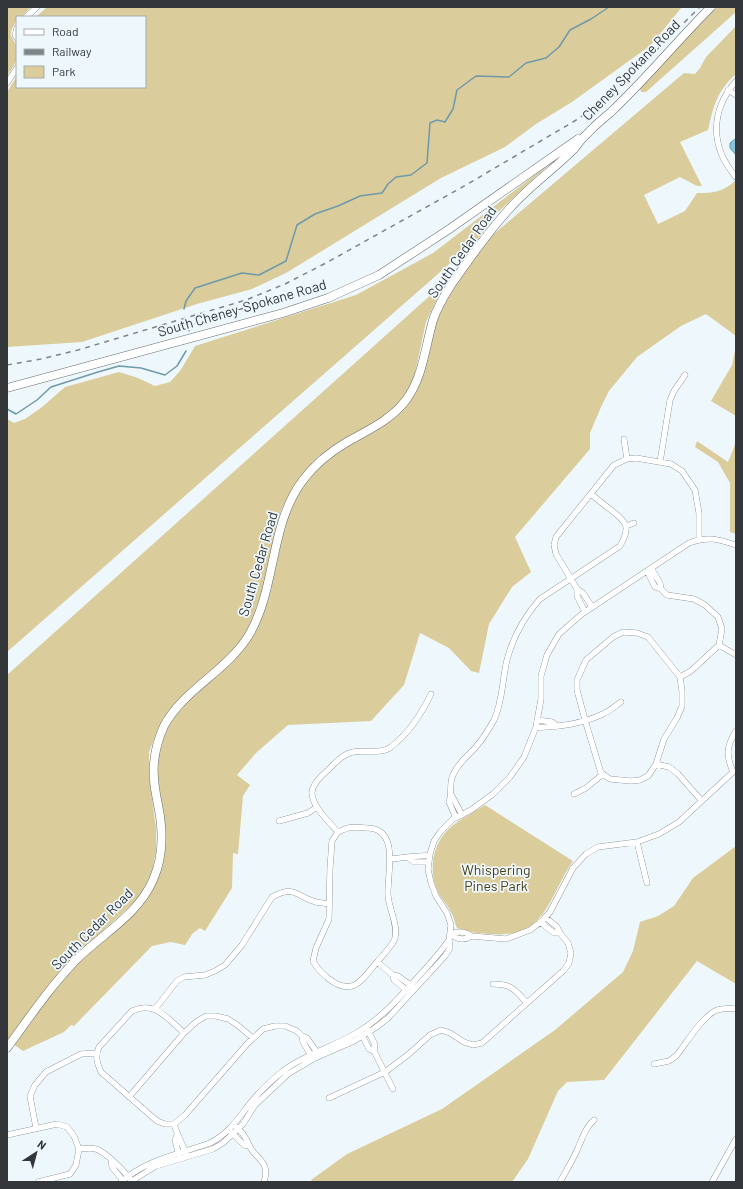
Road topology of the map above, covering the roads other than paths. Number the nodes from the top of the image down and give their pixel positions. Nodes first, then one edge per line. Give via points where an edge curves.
1 (37, 7) edge
2 (711, 7) edge
3 (27, 16) edge
4 (16, 70) edge
5 (736, 81) edge
6 (7, 83) edge
7 (728, 90) junction
8 (736, 95) edge
9 (586, 134) junction
10 (736, 177) edge
11 (685, 375) dead end
12 (7, 388) edge
13 (624, 439) dead end
14 (627, 459) junction
15 (660, 462) junction
16 (591, 494) junction
17 (634, 523) dead end
18 (626, 526) junction
19 (699, 539) junction
20 (736, 545) edge
21 (649, 570) junction
22 (571, 579) junction
23 (577, 590) junction
24 (592, 607) junction
25 (585, 612) junction
26 (720, 645) junction
27 (736, 655) edge
28 (680, 677) junction
29 (431, 694) dead end
30 (621, 702) dead end
31 (538, 720) junction
32 (585, 720) junction
33 (556, 725) junction
34 (536, 727) junction
35 (736, 731) edge
36 (656, 764) junction
37 (735, 773) edge
38 (603, 774) junction
39 (574, 794) dead end
40 (452, 796) junction
41 (702, 801) junction
42 (317, 807) junction
43 (462, 815) junction
44 (456, 818) junction
45 (279, 821) dead end
46 (338, 832) junction
47 (637, 842) junction
48 (390, 859) junction
49 (429, 859) junction
50 (647, 883) dead end
51 (329, 904) junction
52 (545, 918) junction
53 (540, 922) junction
54 (560, 933) junction
55 (449, 937) junction
56 (377, 962) junction
57 (493, 984) dead end
58 (411, 989) junction
59 (527, 1003) junction
60 (155, 1009) junction
61 (736, 1009) edge
62 (368, 1029) junction
63 (184, 1032) junction
64 (361, 1034) junction
65 (253, 1038) junction
66 (7, 1048) edge
67 (374, 1051) junction
68 (96, 1053) junction
69 (315, 1055) junction
70 (654, 1064) dead end
71 (385, 1072) junction
72 (393, 1089) dead end
73 (129, 1097) junction
74 (329, 1098) dead end
75 (594, 1120) dead end
76 (174, 1124) junction
77 (236, 1127) junction
78 (36, 1128) junction
79 (231, 1132) junction
80 (7, 1135) edge
81 (177, 1135) junction
82 (736, 1139) edge
83 (249, 1146) junction
84 (79, 1149) junction
85 (186, 1154) junction
86 (179, 1156) junction
87 (126, 1181) edge
88 (38, 1182) edge
89 (264, 1182) edge
90 (560, 1182) edge
91 (712, 1182) edge

1 - 3 street
2 - 9 street, Cheney Spokane Road via 621,102
4 - 6 street
5 - 7 street
7 - 8 street
7 - 10 street via 716,124 718,147
9 - 12 street, South Cheney-Spokane Road via 397,264 357,286 283,313
9 - 66 street, South Cedar Road via 574,149 510,208 448,290 433,321 418,381 405,402 390,417 321,459 302,481 280,530 268,586 250,634 237,652 175,709 157,743 153,764 161,842 153,881 140,902 124,919 77,960 55,984
11 - 15 street via 671,396
13 - 14 street
14 - 15 street
14 - 16 street via 614,465
15 - 19 street via 671,464 682,471 695,490
16 - 18 street via 624,520
16 - 22 street via 556,537 554,545 556,554
17 - 18 street
18 - 22 street via 625,537 620,546
19 - 20 street via 718,539
19 - 21 street
21 - 24 street
21 - 26 street via 667,595 694,599 718,617 722,629
22 - 23 street
22 - 40 street via 540,599 522,623 507,661 501,700 494,719 484,737 452,775
23 - 24 street via 583,593
23 - 25 street via 577,596
24 - 25 street
25 - 31 street via 559,634 547,655 541,676
26 - 27 street
26 - 28 street via 691,671
28 - 32 street via 648,637 624,632 613,637 586,660 581,669 577,690
28 - 36 street via 682,706 664,739
29 - 42 street via 414,723 391,747 383,751 353,752 344,756 323,774 312,792
30 - 32 street via 602,714
31 - 33 street
31 - 34 street
32 - 33 street
32 - 38 street
33 - 34 street via 551,728
34 - 43 street via 524,757 510,777 493,794
35 - 37 street via 728,752 729,762
36 - 38 street via 648,776 640,780 610,779
36 - 41 street via 668,767 678,774
37 - 41 street
38 - 39 street
40 - 43 street
40 - 44 street via 449,802
41 - 47 street via 679,822 659,834
42 - 45 street via 308,813
42 - 46 street
43 - 44 street
44 - 49 street via 434,841
46 - 48 street via 349,827 376,828 388,843
46 - 51 street via 332,841
47 - 50 street
47 - 52 street via 598,847 586,854 573,868
48 - 49 street via 409,858 414,862
48 - 56 street via 388,895 396,928 395,939
49 - 55 street via 431,883 451,925
51 - 56 street via 329,919 313,961 318,970 336,985 345,988 360,982
51 - 60 street via 315,902 289,890 272,897 242,944 225,965 205,975 184,977 177,981
52 - 53 street
52 - 54 street via 557,927
53 - 54 street via 554,933
53 - 55 street via 530,930 506,939 471,936 457,931
54 - 59 street via 568,943 571,953 569,963
55 - 58 street via 450,948 445,956
56 - 58 street via 398,976
57 - 59 street via 511,987
58 - 62 street via 388,1018
59 - 71 street via 482,1042 464,1042 441,1030 430,1035
60 - 63 street
60 - 68 street via 146,1006 132,1011
61 - 70 street via 716,1010 707,1016 676,1056 669,1061
62 - 64 street
62 - 67 street via 375,1045
63 - 65 street via 206,1016 216,1016 228,1019
63 - 73 street
64 - 67 street via 369,1048
64 - 69 street via 342,1047
65 - 69 street via 263,1029 285,1026 308,1038
65 - 76 street via 185,1115
67 - 71 street
68 - 73 street via 101,1072
68 - 78 street via 81,1054 46,1072 35,1085 30,1096
69 - 77 street via 288,1074
71 - 72 street
71 - 74 street
73 - 76 street via 157,1121
75 - 90 street via 584,1132
76 - 81 street
77 - 79 street
77 - 83 street via 248,1140
78 - 80 street
78 - 84 street via 57,1124 67,1127
79 - 83 street via 244,1145
79 - 85 street via 223,1143 213,1149
81 - 85 street
81 - 86 street via 175,1140
82 - 91 street
83 - 89 street via 264,1165
84 - 87 street via 94,1148 103,1151 116,1162
84 - 88 street via 76,1165 70,1174
85 - 86 street
86 - 87 street

